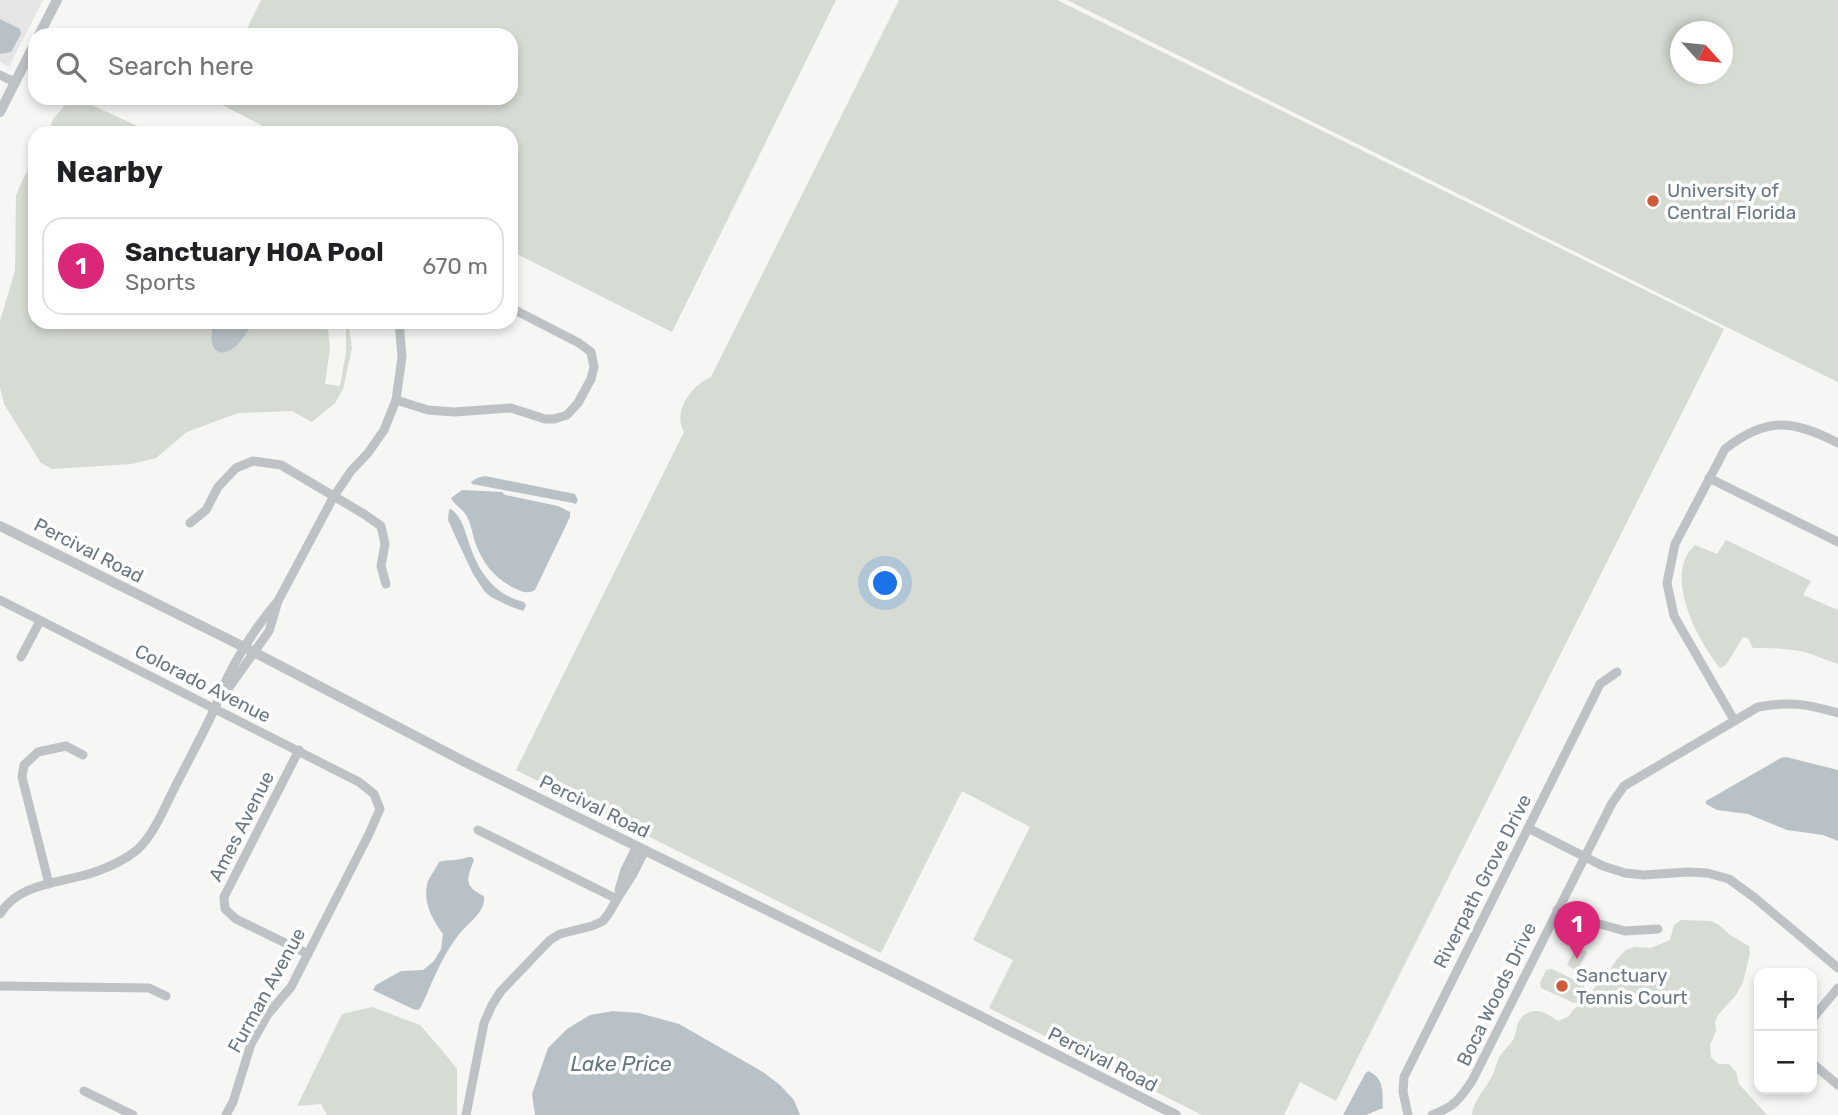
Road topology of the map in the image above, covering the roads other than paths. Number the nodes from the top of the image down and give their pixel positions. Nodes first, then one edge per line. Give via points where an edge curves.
1 (57, 0) edge
2 (43, 28) edge
3 (28, 57) edge
4 (0, 75) edge
5 (15, 82) junction
6 (0, 112) edge
7 (518, 312) edge
8 (400, 329) edge
9 (396, 400) junction
10 (1838, 443) edge
11 (1709, 478) junction
12 (334, 496) junction
13 (190, 523) dead end
14 (0, 526) edge
15 (1838, 542) edge
16 (386, 584) dead end
17 (0, 600) edge
18 (40, 621) junction
19 (249, 650) junction
20 (21, 657) dead end
21 (1617, 672) dead end
22 (215, 708) junction
23 (1838, 713) edge
24 (1734, 720) junction
25 (299, 750) junction
26 (83, 755) dead end
27 (380, 809) joint
28 (1528, 828) junction
29 (478, 830) dead end
30 (641, 848) junction
31 (1585, 856) junction
32 (49, 884) junction
33 (617, 899) junction
34 (1557, 910) junction
35 (0, 914) edge
36 (1658, 929) dead end
37 (308, 954) junction
38 (1838, 968) edge
39 (0, 986) edge
40 (1838, 988) edge
41 (166, 996) dead end
42 (1817, 1013) edge
43 (1817, 1067) edge
44 (1838, 1085) edge
45 (84, 1091) dead end
46 (133, 1115) edge
47 (226, 1115) edge
48 (466, 1115) edge
49 (1176, 1115) edge
50 (1408, 1115) edge
51 (1432, 1115) edge

1 - 2 street
3 - 5 street
4 - 5 street
5 - 6 street
7 - 9 street via 591,352 591,379 568,415 545,419 511,408 428,410
8 - 9 street via 402,357
9 - 12 street via 384,430
10 - 11 street via 1801,427 1769,426 1725,449
11 - 15 street
11 - 24 street via 1675,544 1668,583 1674,616
12 - 13 street via 281,465 253,461 236,468 218,487 206,510
12 - 16 street via 381,526
12 - 19 street via 278,601 269,631
14 - 19 street, Percival Road
17 - 18 street, Colorado Avenue
18 - 20 street
18 - 22 street, Colorado Avenue
19 - 22 street
19 - 30 street, Percival Road
21 - 28 street, Riverpath Grove Drive via 1600,684
22 - 25 street, Colorado Avenue
22 - 32 street via 157,824 138,849 95,872
23 - 24 street, Boca Woods Drive via 1780,703
24 - 31 street, Boca Woods Drive via 1624,786
25 - 27 street, Colorado Avenue via 359,782 374,794
25 - 37 street, Ames Avenue via 224,897 225,909 236,919
26 - 32 street via 66,746 38,752 24,765 22,777
27 - 37 street, Furman Avenue
28 - 31 street
28 - 50 street, Riverpath Grove Drive via 1404,1077
29 - 33 street
30 - 33 street
30 - 49 street, Percival Road
31 - 34 street, Boca Woods Drive
31 - 38 street via 1625,873 1698,872 1728,879
32 - 35 street via 21,893
33 - 48 street via 603,921 550,940 501,991 484,1023
34 - 36 street via 1625,931
34 - 51 street, Boca Woods Drive via 1472,1081 1458,1101
37 - 47 street, Furman Avenue via 251,1044
39 - 41 street via 149,988
40 - 42 street
43 - 44 street
45 - 46 street

